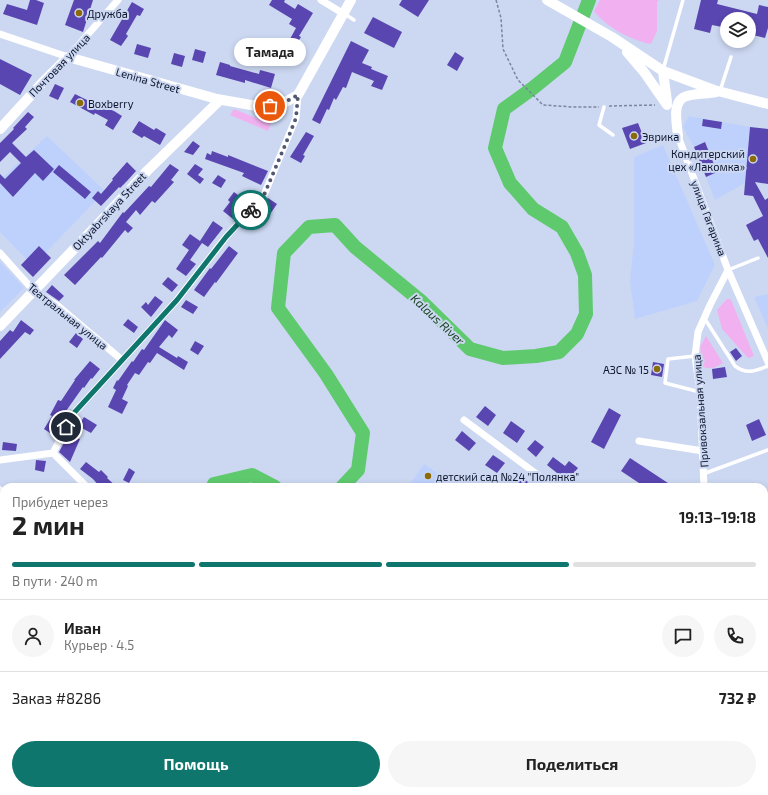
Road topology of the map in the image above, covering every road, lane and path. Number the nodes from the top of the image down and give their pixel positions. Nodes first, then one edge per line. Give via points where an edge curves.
1 (118, 0) edge
2 (321, 0) edge
3 (351, 0) edge
4 (496, 0) edge
5 (547, 0) edge
6 (684, 0) edge
7 (344, 14) junction
8 (354, 20) dead end
9 (0, 34) edge
10 (612, 37) junction
11 (731, 57) dead end
12 (68, 58) junction
13 (663, 71) junction
14 (720, 92) junction
15 (298, 95) junction
16 (220, 100) junction
17 (768, 104) edge
18 (543, 105) dead end
19 (667, 105) junction
20 (604, 107) dead end
21 (0, 129) edge
22 (613, 135) dead end
23 (678, 136) junction
24 (0, 253) edge
25 (758, 258) dead end
26 (728, 270) junction
27 (34, 291) junction
28 (704, 318) junction
29 (0, 326) edge
30 (695, 356) junction
31 (122, 360) junction
32 (768, 362) edge
33 (768, 366) edge
34 (700, 392) junction
35 (464, 420) dead end
36 (639, 442) dead end
37 (768, 450) edge
38 (703, 451) junction
39 (53, 453) junction
40 (0, 460) edge
41 (704, 474) junction
42 (83, 483) edge
43 (549, 483) edge
44 (704, 483) edge

1 - 12 street, Почтовая улица
2 - 7 street
3 - 7 main road
4 - 18 path via 501,18 503,49 518,80
5 - 10 main road
6 - 13 lane
7 - 8 lane
7 - 15 main road
9 - 12 street, Lenina Street
10 - 13 main road
10 - 19 main road via 635,60
11 - 14 lane
12 - 16 main road, Lenina Street
12 - 21 main road, Почтовая улица
13 - 14 main road
13 - 19 main road, улица Гагарина
14 - 17 main road
14 - 23 main road via 686,96 678,103
15 - 16 main road, Lenina Street via 278,106 262,107
15 - 31 street via 296,118 264,195 226,237 177,300
16 - 27 main road, Oktyabrskaya Street via 148,170
19 - 23 main road, улица Гагарина
20 - 22 lane via 599,125
23 - 26 street, улица Гагарина
24 - 27 street, Театральная улица
25 - 26 lane
26 - 28 street, Привокзальная улица
26 - 32 street, улица Гагарина
27 - 29 main road, Oktyabrskaya Street
27 - 31 street, Театральная улица via 58,306
28 - 30 street, Привокзальная улица via 698,332
28 - 33 lane via 741,370 750,372
30 - 34 street, Привокзальная улица
30 - 34 lane via 668,359 665,383
31 - 39 street via 73,414
34 - 38 street, Привокзальная улица
35 - 43 street
36 - 38 street
37 - 41 lane
38 - 41 street, Привокзальная улица
39 - 40 street
39 - 42 street
41 - 44 street, Привокзальная улица

